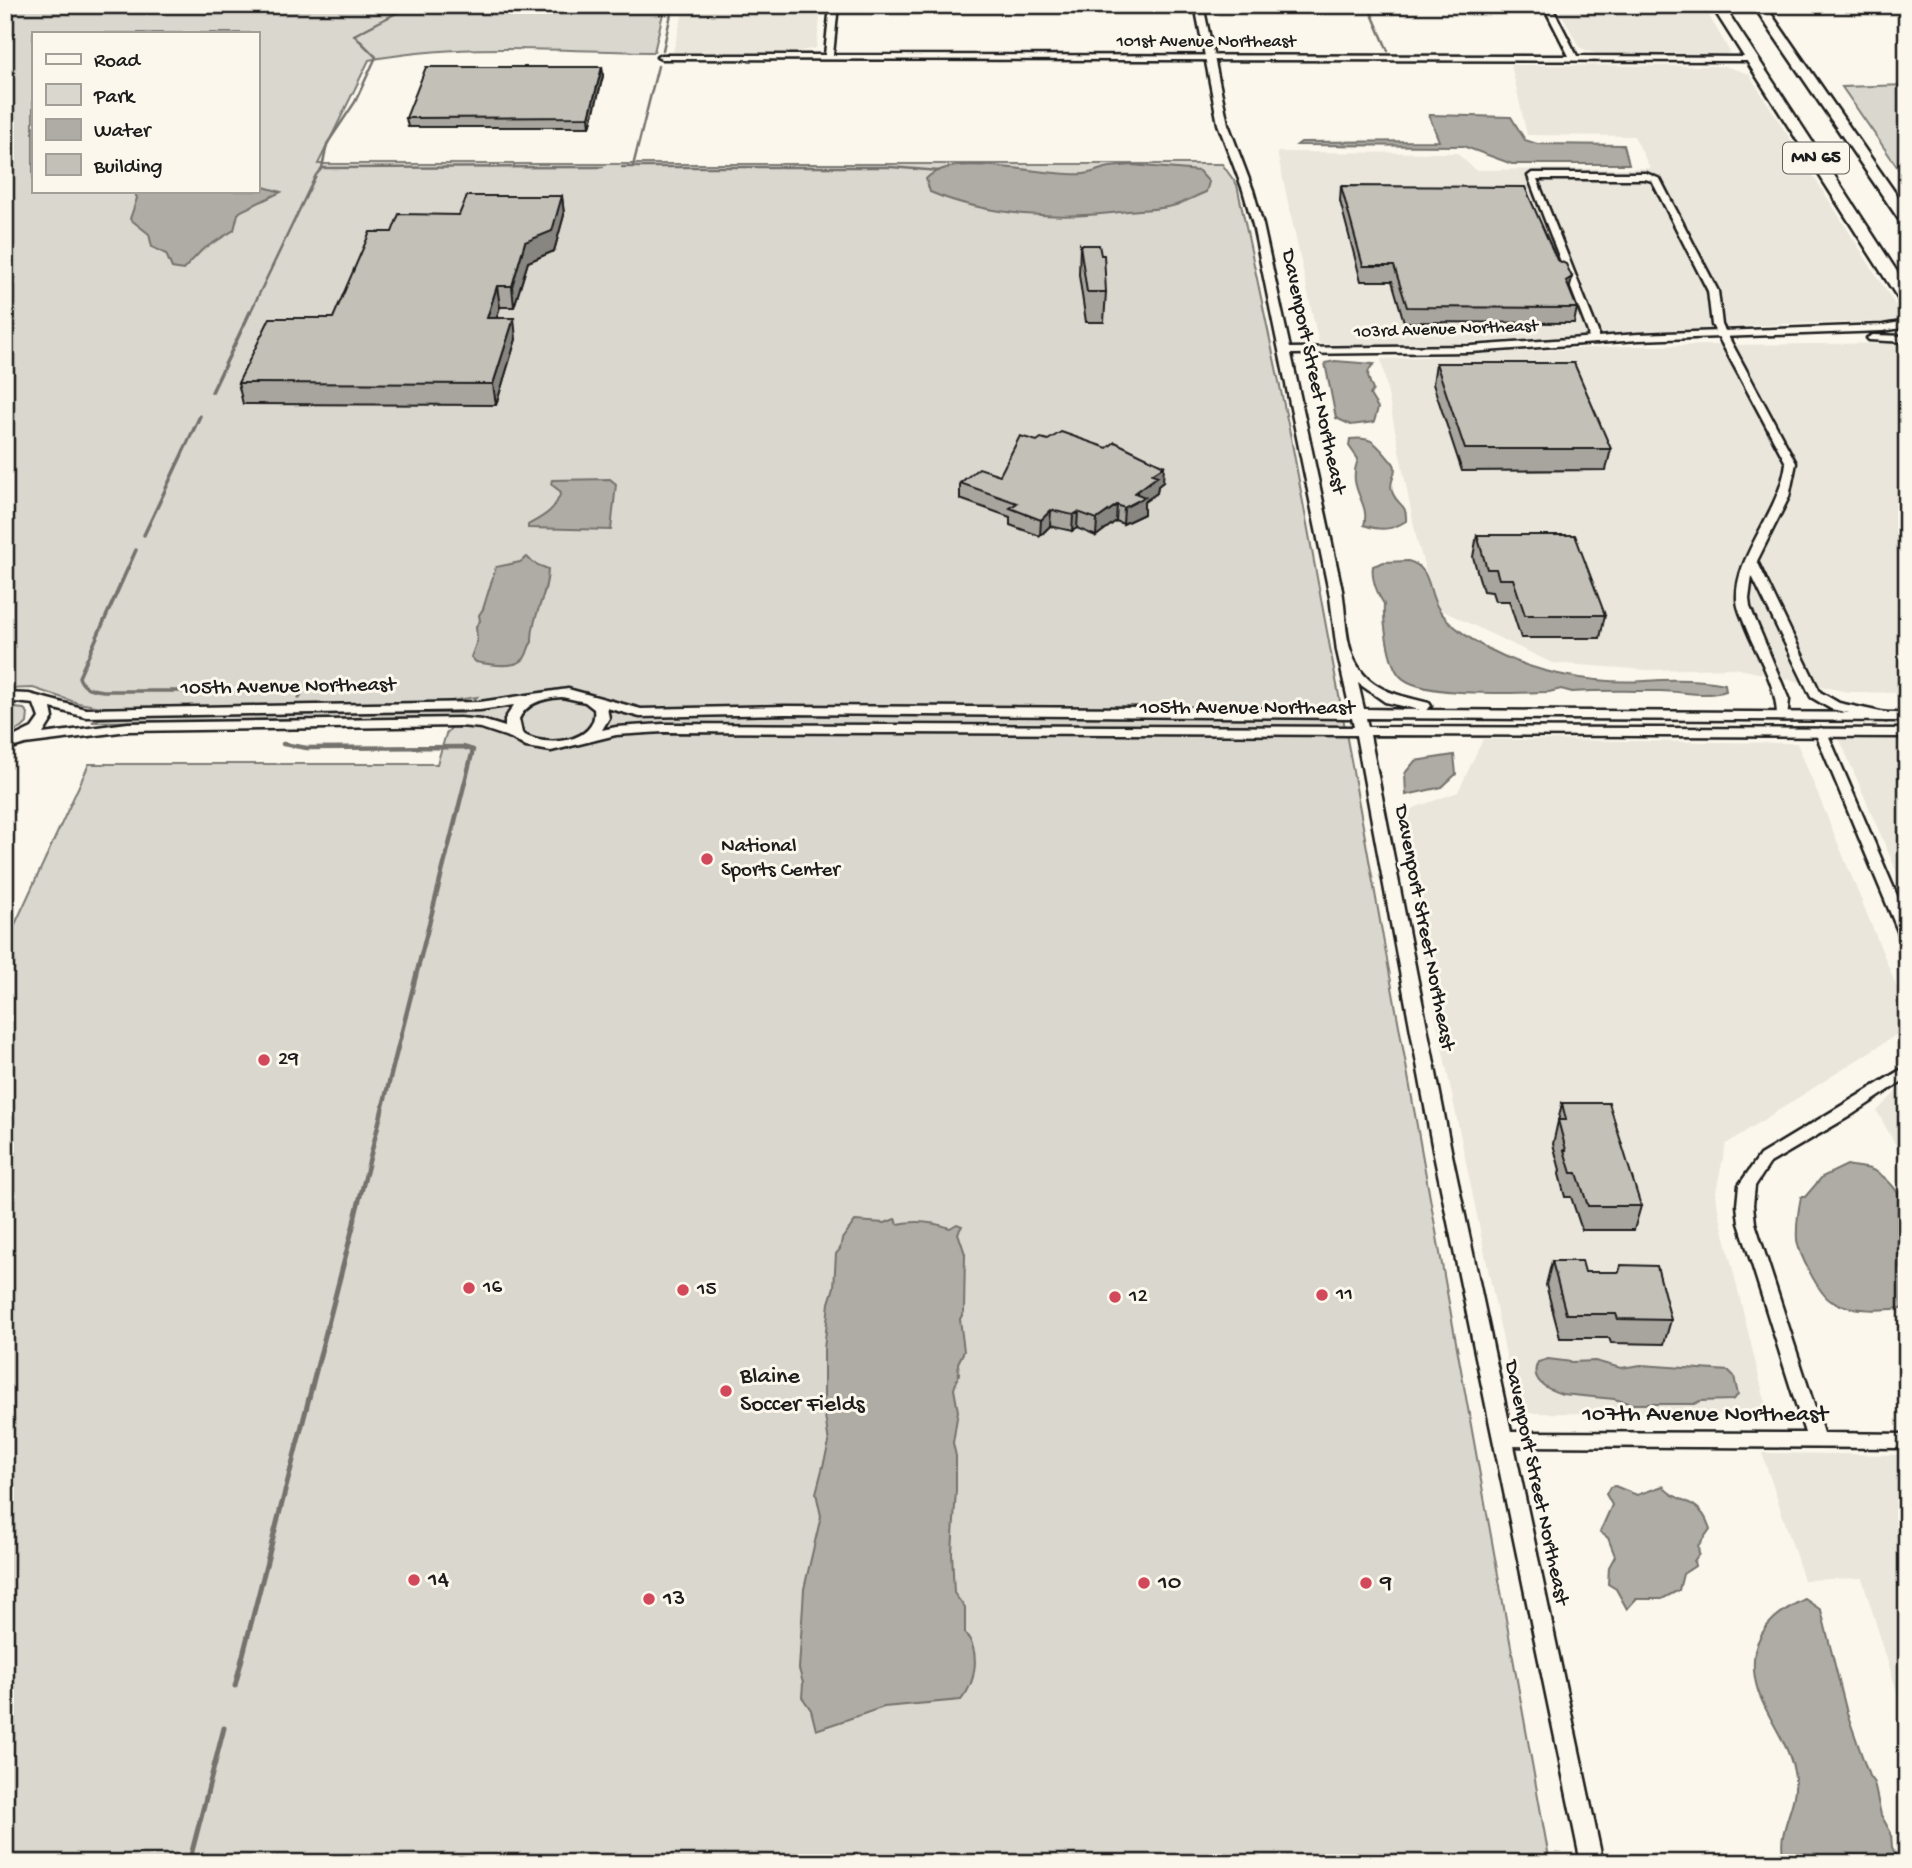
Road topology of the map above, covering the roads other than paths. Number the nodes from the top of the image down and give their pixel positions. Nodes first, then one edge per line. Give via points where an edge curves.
1 (834, 5) edge
2 (1199, 5) edge
3 (1547, 5) edge
4 (1717, 5) edge
5 (1759, 5) edge
6 (661, 57) dead end
7 (829, 57) junction
8 (1208, 58) junction
9 (1574, 59) junction
10 (1752, 59) junction
11 (1907, 221) edge
12 (1907, 300) edge
13 (1907, 324) edge
14 (1724, 338) junction
15 (1907, 339) edge
16 (1594, 341) junction
17 (1285, 351) junction
18 (1751, 561) junction
19 (1343, 652) junction
20 (5, 697) edge
21 (537, 697) junction
22 (591, 699) junction
23 (40, 702) junction
24 (1570, 715) junction
25 (1783, 716) junction
26 (1886, 717) junction
27 (1907, 717) edge
28 (1358, 722) junction
29 (1821, 732) junction
30 (1907, 733) edge
31 (514, 734) junction
32 (588, 737) junction
33 (26, 740) junction
34 (5, 746) edge
35 (1907, 936) edge
36 (1907, 1071) edge
37 (1503, 1439) junction
38 (1816, 1440) junction
39 (1907, 1441) edge
40 (1592, 1863) edge

1 - 7 street
2 - 8 street, Davenport Street Northeast
3 - 9 street
4 - 10 highway, MN 65
5 - 11 highway, MN 65
6 - 7 street, 101st Avenue Northeast
7 - 8 street, 101st Avenue Northeast
8 - 9 street, 101st Avenue Northeast
8 - 17 street, Davenport Street Northeast via 1223,124 1252,202
9 - 10 street, 101st Avenue Northeast
10 - 12 highway, MN 65
13 - 14 street, 103rd Avenue Northeast
14 - 15 street, 103rd Avenue Northeast
14 - 16 street, 103rd Avenue Northeast
14 - 16 street via 1716,320 1713,291 1656,179 1532,176
14 - 18 street via 1791,463 1791,479
16 - 17 street, 103rd Avenue Northeast via 1459,350
17 - 19 street, Davenport Street Northeast via 1337,597
18 - 25 street via 1742,601 1783,699
18 - 26 street via 1815,694 1835,706
19 - 24 street via 1367,686 1409,705
19 - 28 street, Davenport Street Northeast
20 - 23 street, 105th Avenue Northeast
21 - 22 street, 105th Avenue Northeast via 568,693
21 - 23 street, 105th Avenue Northeast via 480,706 86,713
21 - 31 street via 511,717
22 - 28 street, 105th Avenue Northeast via 640,713 798,710
22 - 32 street via 603,713 602,722
23 - 33 street via 46,709 44,724
24 - 25 street, 105th Avenue Northeast
24 - 28 street, 105th Avenue Northeast
25 - 26 street, 105th Avenue Northeast
26 - 27 street, 105th Avenue Northeast
28 - 29 street, 105th Avenue Northeast
28 - 32 street, 105th Avenue Northeast via 663,728
28 - 37 street, Davenport Street Northeast
29 - 30 street, 105th Avenue Northeast
29 - 35 street
31 - 32 street, 105th Avenue Northeast via 547,746 573,744
31 - 33 street, 105th Avenue Northeast via 460,722 128,727
33 - 34 street, 105th Avenue Northeast
36 - 38 street via 1765,1159 1747,1185 1747,1223
37 - 38 street, 107th Avenue Northeast
37 - 40 street, Davenport Street Northeast
38 - 39 street, 107th Avenue Northeast

